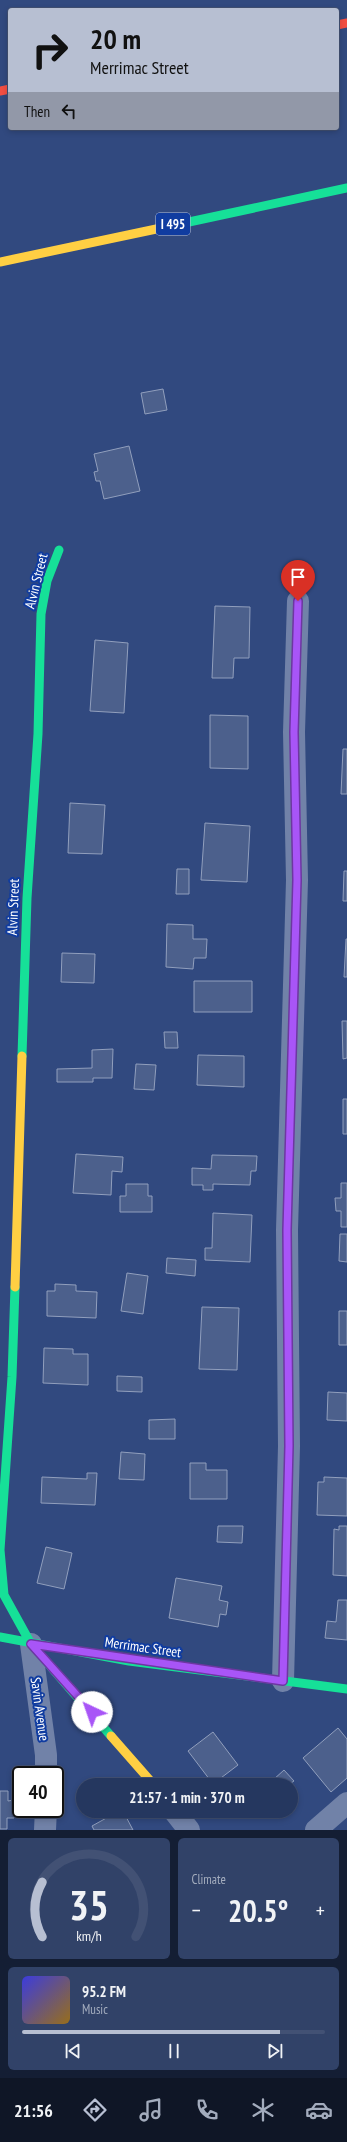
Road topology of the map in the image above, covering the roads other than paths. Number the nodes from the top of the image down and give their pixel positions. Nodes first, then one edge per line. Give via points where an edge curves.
1 (347, 188) edge
2 (0, 262) edge
3 (59, 550) dead end
4 (298, 601) dead end
5 (0, 1637) edge
6 (31, 1644) junction
7 (283, 1681) junction
8 (347, 1688) edge
9 (46, 1766) edge
10 (148, 1778) edge
11 (347, 1803) edge
12 (46, 1818) edge
13 (180, 1818) edge
14 (45, 1830) edge
15 (189, 1830) edge
16 (316, 1830) edge

1 - 2 main road, I 495
3 - 6 main road, Alvin Street via 48,580 41,614 38,734 27,898 12,1377 0,1550 4,1595
4 - 7 street via 294,732 297,880 287,1230 289,1446
5 - 6 main road, Merrimac Street
6 - 7 main road, Merrimac Street
6 - 9 street, Savin Avenue
6 - 10 main road, Alvin Street
7 - 8 main road, Merrimac Street
11 - 16 street
12 - 14 street
13 - 15 street

